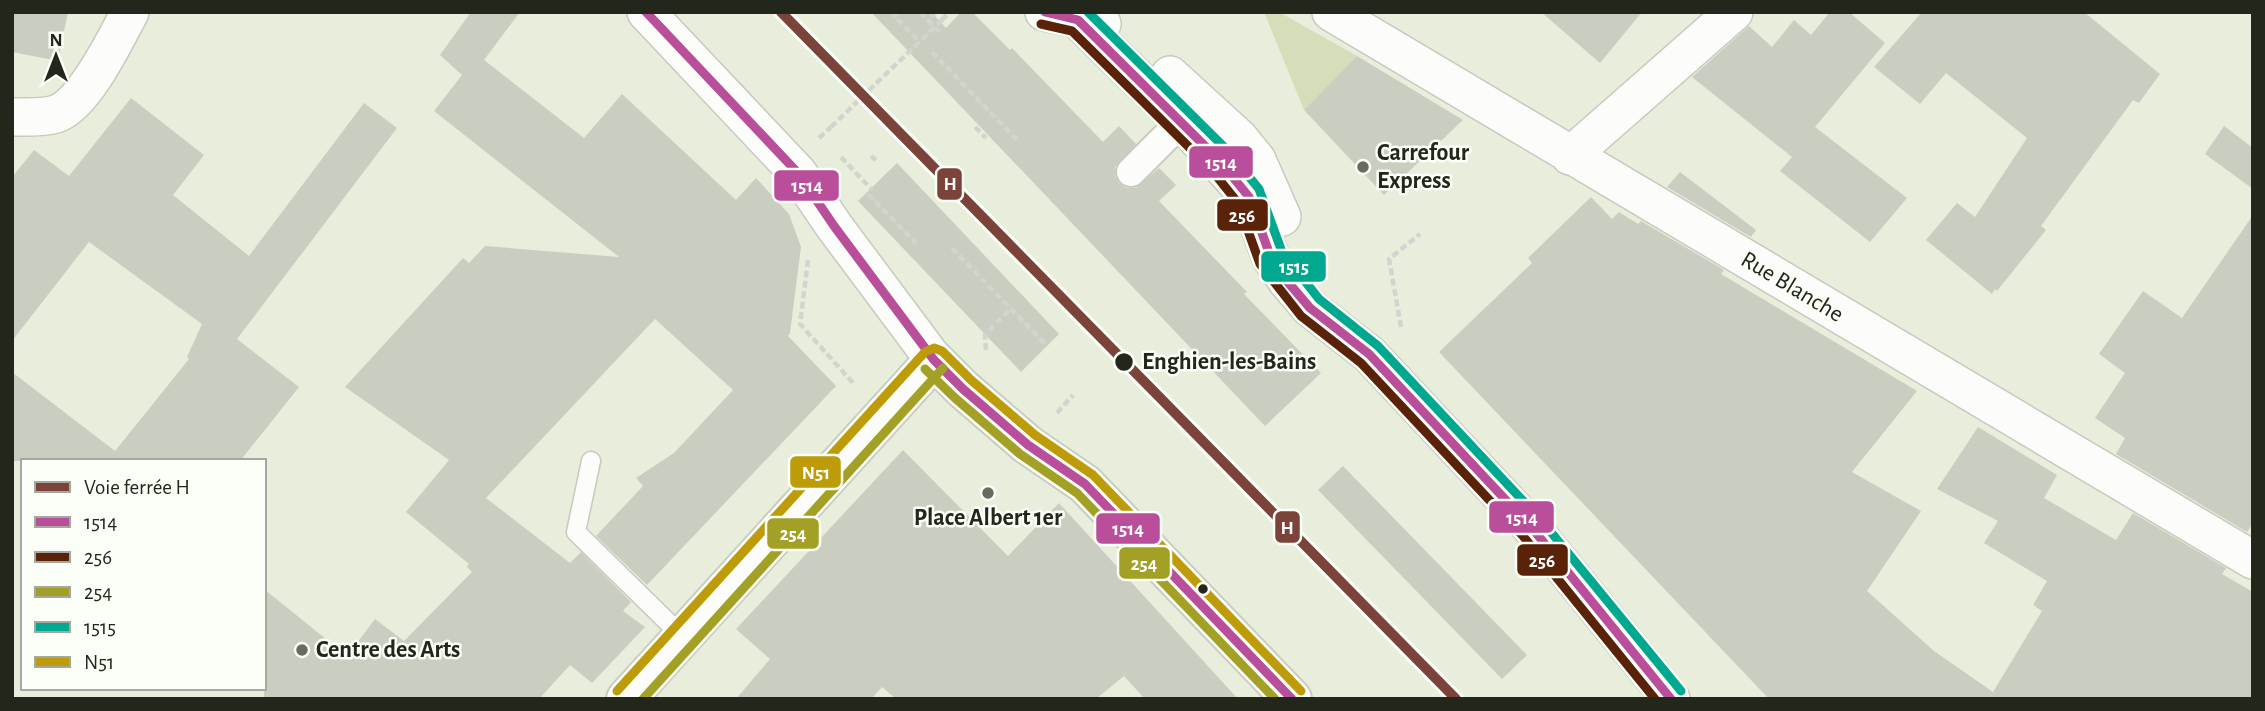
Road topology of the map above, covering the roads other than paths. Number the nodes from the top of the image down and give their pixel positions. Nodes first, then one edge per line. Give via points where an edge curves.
1 (130, 12) edge
2 (646, 12) edge
3 (1331, 12) edge
4 (1734, 12) edge
5 (1069, 15) edge
6 (22, 117) edge
7 (1175, 128) dead end
8 (1570, 156) junction
9 (1131, 172) dead end
10 (934, 360) junction
11 (592, 461) dead end
12 (2253, 560) edge
13 (1609, 621) junction
14 (683, 637) junction
15 (626, 699) edge
16 (1292, 699) edge
17 (1671, 699) edge
18 (1692, 699) edge

1 - 6 street via 89,84 72,104 57,113
2 - 10 street via 798,173
3 - 8 street, Rue Blanche
4 - 8 street
5 - 13 street via 1104,24 1135,41 1238,138 1257,160 1305,273 1357,344 1532,528
7 - 9 street
8 - 12 street, Rue Blanche
10 - 14 main road
10 - 16 main road via 1028,445 1085,484
11 - 14 lane via 576,532
13 - 17 street
13 - 18 street
14 - 15 main road

